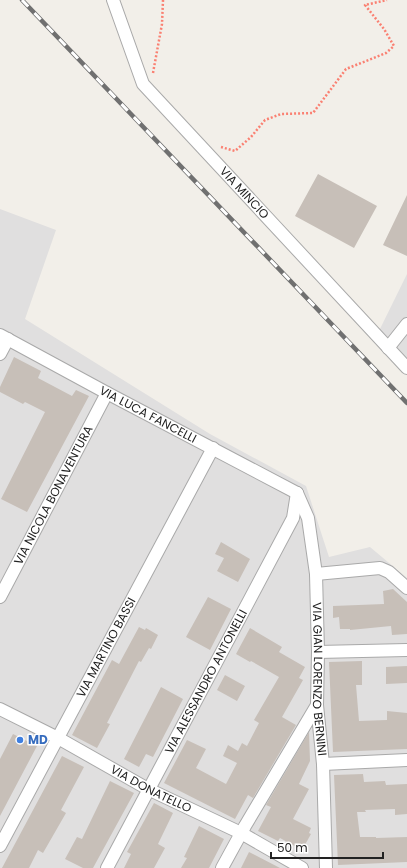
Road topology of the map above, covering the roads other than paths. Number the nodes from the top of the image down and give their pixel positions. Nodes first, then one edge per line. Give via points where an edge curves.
1 (113, 0) edge
2 (407, 324) edge
3 (4, 337) edge
4 (388, 348) junction
5 (0, 354) edge
6 (407, 368) edge
7 (107, 393) junction
8 (213, 448) junction
9 (297, 493) junction
10 (316, 574) junction
11 (407, 588) edge
12 (0, 597) edge
13 (407, 650) edge
14 (318, 652) junction
15 (317, 705) junction
16 (0, 709) edge
17 (58, 738) junction
18 (407, 760) edge
19 (323, 764) junction
20 (148, 789) junction
21 (241, 833) junction
22 (0, 846) edge
23 (107, 868) edge
24 (222, 868) edge
25 (302, 868) edge
26 (326, 868) edge

1 - 4 street, VIA MINCIO via 143,84
2 - 4 street
3 - 5 street
3 - 7 street, VIA LUCA FANCELLI
4 - 6 street, VIA MINCIO
7 - 8 street, VIA LUCA FANCELLI
7 - 12 street, VIA NICOLA BONAVENTURA
8 - 9 street, VIA LUCA FANCELLI
8 - 17 street, VIA MARTINO BASSI
9 - 10 street, VIA GIAN LORENZO BERNINI via 308,518
9 - 20 street, VIA ALESSANDRO ANTONELLI via 293,518
10 - 11 street via 380,568 389,572
10 - 14 street, VIA GIAN LORENZO BERNINI
13 - 14 street
14 - 15 street, VIA GIAN LORENZO BERNINI
15 - 19 street, VIA GIAN LORENZO BERNINI
15 - 21 street
16 - 17 street, VIA DONATELLO
17 - 20 street, VIA DONATELLO
17 - 22 street, VIA MARTINO BASSI
18 - 19 street
19 - 26 street, VIA GIAN LORENZO BERNINI
20 - 21 street, VIA DONATELLO
20 - 23 street, VIA ALESSANDRO ANTONELLI
21 - 24 street
21 - 25 street, VIA DONATELLO

